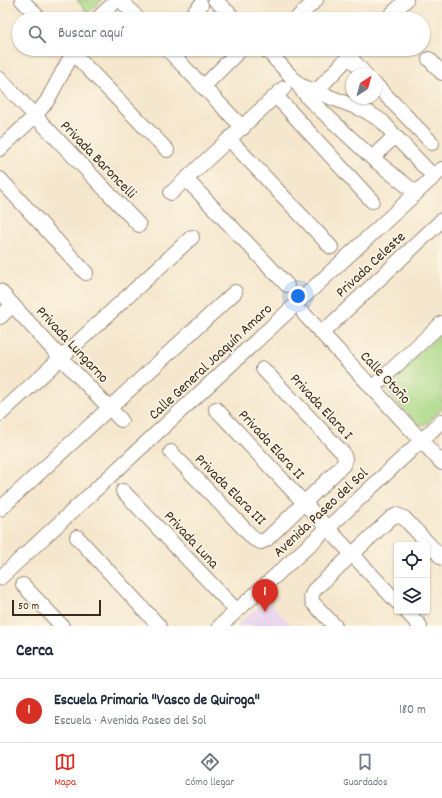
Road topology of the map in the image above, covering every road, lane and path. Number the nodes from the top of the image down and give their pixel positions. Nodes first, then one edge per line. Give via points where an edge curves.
1 (22, 0) edge
2 (117, 0) edge
3 (121, 0) edge
4 (215, 0) edge
5 (316, 0) edge
6 (406, 0) edge
7 (201, 5) dead end
8 (33, 12) edge
9 (104, 12) edge
10 (132, 12) edge
11 (194, 12) edge
12 (228, 12) edge
13 (303, 12) edge
14 (394, 12) edge
15 (69, 56) edge
16 (78, 56) edge
17 (173, 56) edge
18 (233, 56) edge
19 (273, 56) edge
20 (349, 56) edge
21 (354, 56) edge
22 (428, 59) dead end
23 (362, 68) edge
24 (442, 73) edge
25 (0, 79) edge
26 (203, 87) junction
27 (382, 91) edge
28 (313, 96) junction
29 (35, 116) junction
30 (243, 128) junction
31 (394, 136) junction
32 (229, 139) junction
33 (432, 143) dead end
34 (0, 149) edge
35 (168, 150) dead end
36 (372, 158) junction
37 (438, 173) edge
38 (0, 179) edge
39 (186, 179) junction
40 (171, 193) dead end
41 (416, 193) junction
42 (372, 201) dead end
43 (442, 220) edge
44 (139, 225) dead end
45 (192, 237) dead end
46 (331, 247) dead end
47 (86, 274) dead end
48 (287, 286) dead end
49 (0, 291) edge
50 (235, 292) dead end
51 (13, 305) junction
52 (304, 314) dead end
53 (0, 317) edge
54 (442, 323) edge
55 (322, 333) junction
56 (60, 357) junction
57 (263, 369) dead end
58 (372, 388) junction
59 (110, 408) junction
60 (216, 409) dead end
61 (0, 414) edge
62 (121, 420) dead end
63 (442, 421) edge
64 (421, 441) junction
65 (171, 452) dead end
66 (442, 463) edge
67 (123, 491) dead end
68 (304, 502) junction
69 (0, 509) edge
70 (328, 528) junction
71 (77, 537) dead end
72 (353, 554) junction
73 (442, 558) edge
74 (0, 578) edge
75 (23, 585) dead end
76 (394, 599) edge
77 (236, 610) junction
78 (409, 614) edge
79 (62, 626) edge
80 (159, 626) edge
81 (220, 626) edge
82 (335, 626) edge
83 (420, 626) edge

1 - 8 street
2 - 9 street
3 - 10 street
4 - 12 street
5 - 13 street
6 - 14 street
7 - 11 street
15 - 29 street via 48,101
16 - 35 street
17 - 26 street
18 - 26 street
19 - 28 street via 299,84 301,90
20 - 28 street
21 - 23 street
22 - 24 street
25 - 29 street, Privada Baroncelli
26 - 30 street
27 - 33 street
28 - 31 street via 366,111 383,122
28 - 36 street
29 - 34 street
29 - 44 street, Privada Baroncelli
30 - 32 street
30 - 42 street via 280,92
31 - 36 street
31 - 37 street
32 - 39 street
32 - 46 street
36 - 41 street
37 - 41 street, Calle General Joaquín Amaro
38 - 47 street
39 - 40 street
39 - 48 street
41 - 74 street, Calle General Joaquín Amaro
43 - 55 street, Privada Celeste
45 - 56 street
49 - 51 street, Privada Lungarno
50 - 59 street
51 - 53 street
51 - 56 street, Privada Lungarno
52 - 55 street, Calle Otoño
54 - 58 street
55 - 58 street, Calle Otoño
56 - 59 street, Privada Lungarno
56 - 61 street
57 - 68 street, Privada Elara I via 343,453 345,459 343,465
58 - 64 street, Calle Otoño
59 - 62 street, Privada Lungarno
59 - 69 street
60 - 68 street, Privada Elara II
63 - 64 street, Avenida Paseo del Sol
64 - 66 street, Calle Otoño
64 - 70 street, Avenida Paseo del Sol
65 - 68 street, Privada Elara III via 254,539 261,542
67 - 77 street, Privada Luna
68 - 70 street, Privada Elara II
70 - 72 street, Privada Elara II
70 - 77 street, Avenida Paseo del Sol
71 - 80 street
72 - 73 street via 397,515 404,518
72 - 76 street, Privada Elara II
72 - 82 street via 314,590 311,597
75 - 79 street
77 - 81 street, Avenida Paseo del Sol
78 - 83 street

